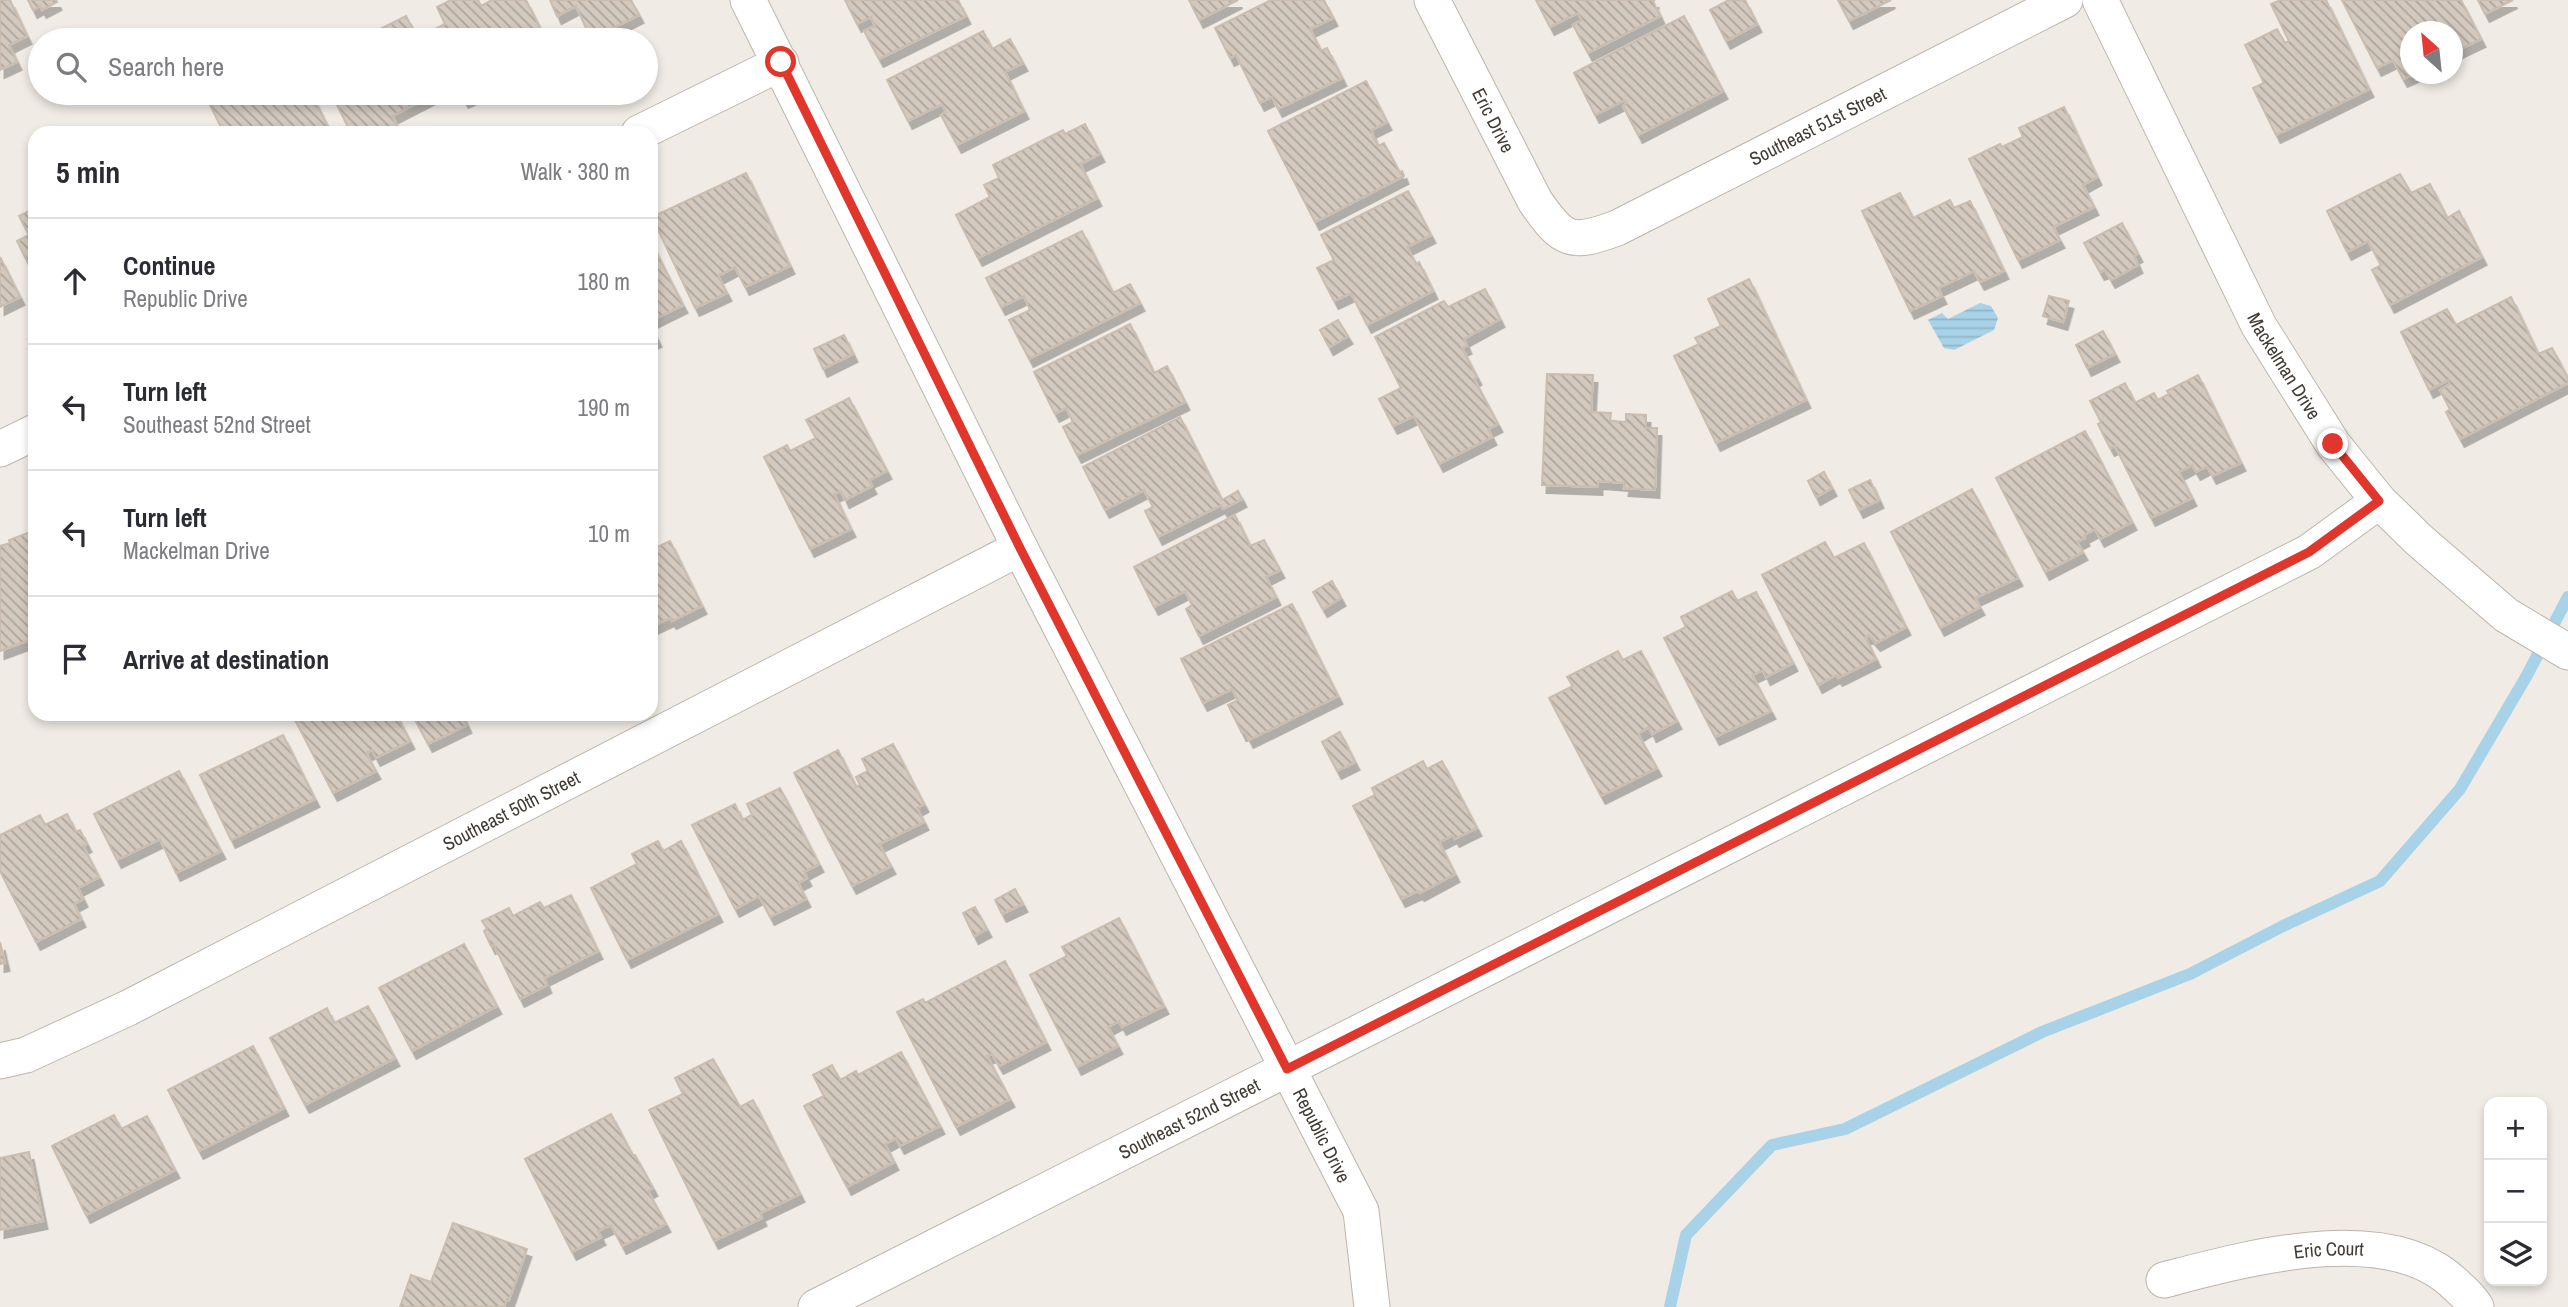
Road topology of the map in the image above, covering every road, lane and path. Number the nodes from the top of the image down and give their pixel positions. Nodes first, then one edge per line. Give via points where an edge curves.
1 (748, 0) edge
2 (1432, 0) edge
3 (2065, 0) edge
4 (2100, 0) edge
5 (781, 62) junction
6 (653, 126) edge
7 (1565, 234) joint
8 (28, 435) edge
9 (0, 449) edge
10 (2379, 501) junction
11 (1020, 548) junction
12 (2566, 651) edge
13 (0, 1062) edge
14 (1287, 1069) junction
15 (2164, 1280) dead end
16 (816, 1307) edge
17 (1372, 1307) edge
18 (2476, 1307) edge

1 - 5 street, Republic Drive
2 - 7 street, Eric Drive via 1535,201
3 - 7 street, Southeast 51st Street via 1617,228 1584,239
4 - 10 street, Mackelman Drive via 2259,326 2333,444
5 - 6 street
5 - 11 street, Republic Drive
8 - 9 street
10 - 12 street, Mackelman Drive via 2506,615
10 - 14 street, Southeast 52nd Street via 2309,552
11 - 13 street, Southeast 50th Street via 128,1008 26,1055
11 - 14 street, Republic Drive
14 - 16 street, Southeast 52nd Street
14 - 17 street, Republic Drive via 1361,1211
15 - 18 street, Eric Court via 2258,1256 2306,1250 2387,1252 2420,1261 2448,1276

